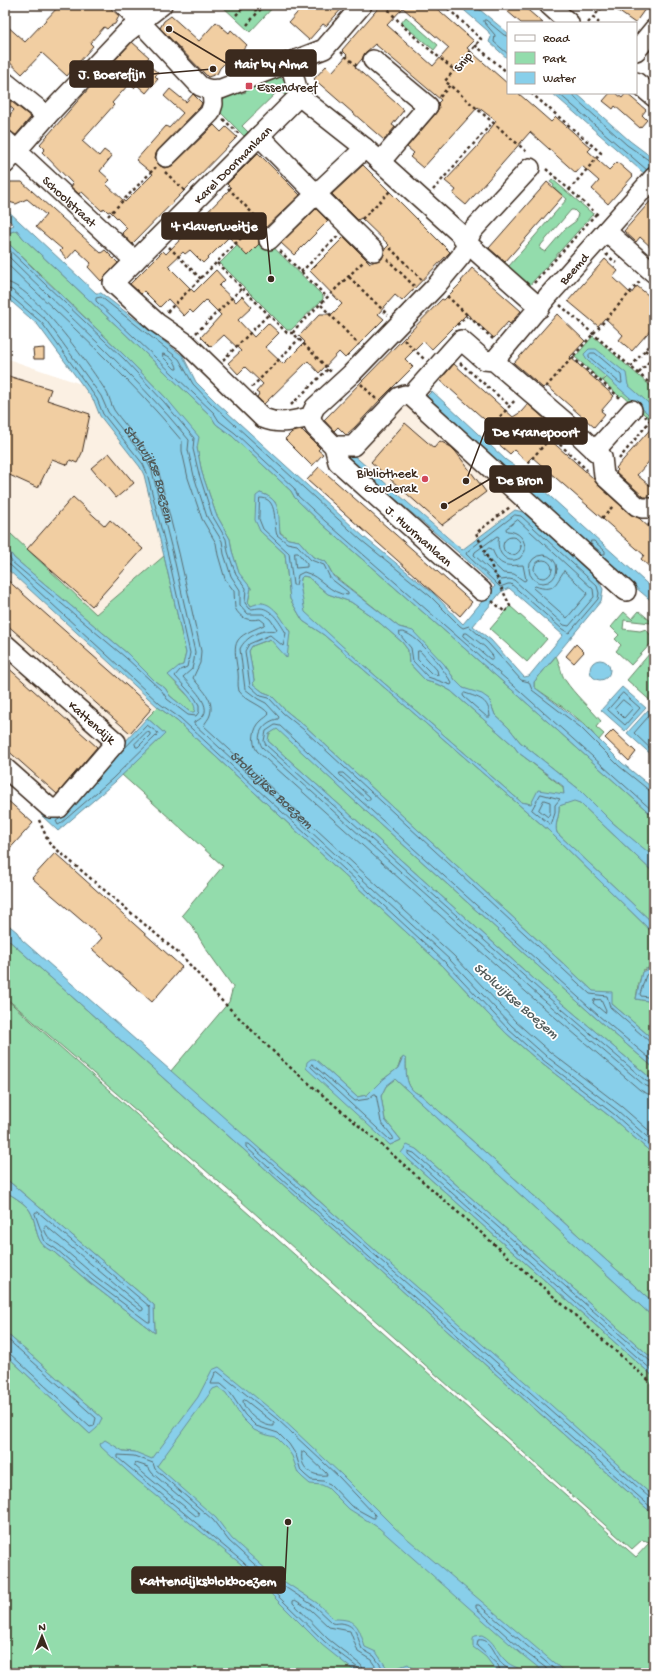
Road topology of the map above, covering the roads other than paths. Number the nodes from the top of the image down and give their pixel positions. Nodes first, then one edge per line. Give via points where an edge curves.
1 (124, 5) edge
2 (162, 5) edge
3 (362, 5) edge
4 (549, 5) edge
5 (139, 22) junction
6 (569, 22) edge
7 (654, 29) edge
8 (637, 50) edge
9 (373, 60) dead end
10 (290, 62) junction
11 (5, 82) edge
12 (637, 83) edge
13 (299, 96) junction
14 (654, 97) edge
15 (212, 100) junction
16 (47, 116) junction
17 (255, 141) junction
18 (365, 148) junction
19 (9, 152) edge
20 (162, 161) road end
21 (380, 162) junction
22 (534, 163) road end
23 (651, 180) edge
24 (316, 194) junction
25 (608, 229) junction
26 (269, 240) road end
27 (468, 244) junction
28 (378, 247) road end
29 (135, 261) junction
30 (652, 271) edge
31 (545, 302) junction
32 (499, 355) junction
33 (411, 396) junction
34 (632, 410) dead end
35 (310, 417) junction
36 (334, 446) junction
37 (595, 451) junction
38 (654, 508) edge
39 (482, 591) dead end
40 (626, 591) dead end
41 (5, 644) edge
42 (5, 768) edge

1 - 5 street
2 - 5 street
3 - 10 street via 324,49
4 - 6 street
5 - 15 street via 206,90
5 - 16 street
7 - 8 street
9 - 21 street via 428,106
10 - 13 street
10 - 15 street via 221,89
11 - 16 street
12 - 14 street
13 - 17 street, Karel Doormanlaan
13 - 18 street
15 - 20 street
16 - 19 street
17 - 24 street
17 - 29 street, Karel Doormanlaan
18 - 21 street
18 - 24 street
19 - 29 street, Schoolstraat via 98,226
21 - 27 street
22 - 27 street via 472,231
23 - 25 street, Beemd
24 - 26 street
24 - 28 street via 358,226
25 - 30 street
25 - 31 street, Beemd
27 - 31 street via 524,294
27 - 35 street via 431,291 347,378 315,407
29 - 35 street, Karel Doormanlaan via 113,283 157,323 186,343 263,418 274,422
31 - 32 street, Beemd
32 - 33 street via 484,360 455,346
32 - 37 street via 513,379 564,421
33 - 36 street via 398,397 353,446
33 - 40 street
34 - 37 street
35 - 36 street via 315,427
36 - 39 street, J. Huurmanlaan via 338,462
37 - 38 street via 602,457 604,476 637,506
41 - 42 street, Kattendijk via 116,742 59,808 50,808

